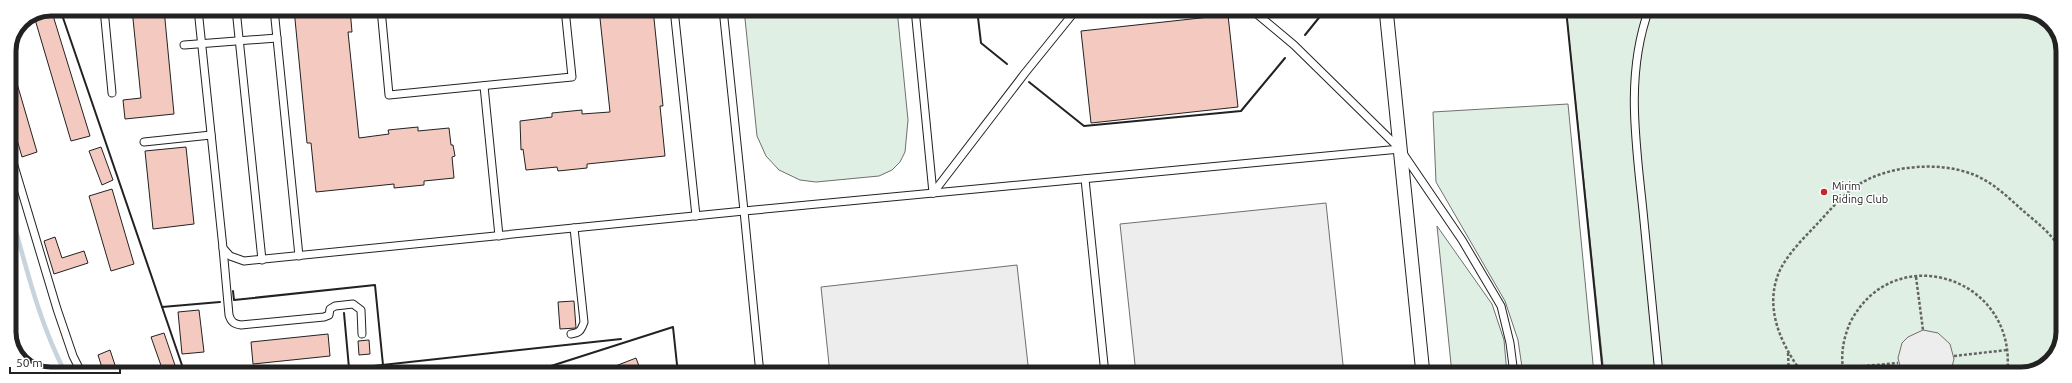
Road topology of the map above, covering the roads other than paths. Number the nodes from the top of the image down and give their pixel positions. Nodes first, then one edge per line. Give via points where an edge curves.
1 (105, 16) edge
2 (199, 16) edge
3 (237, 16) edge
4 (275, 16) edge
5 (382, 16) edge
6 (566, 16) edge
7 (675, 16) edge
8 (724, 16) edge
9 (916, 16) edge
10 (1071, 16) edge
11 (1259, 16) edge
12 (1387, 16) edge
13 (1647, 16) edge
14 (277, 38) junction
15 (239, 41) junction
16 (202, 44) junction
17 (184, 46) dead end
18 (484, 86) junction
19 (112, 93) dead end
20 (211, 135) junction
21 (144, 142) dead end
22 (1400, 149) junction
23 (16, 172) edge
24 (1085, 179) junction
25 (933, 193) junction
26 (744, 211) junction
27 (696, 216) junction
28 (574, 228) junction
29 (499, 236) junction
30 (223, 248) junction
31 (299, 256) junction
32 (262, 260) junction
33 (362, 334) dead end
34 (570, 334) dead end
35 (78, 367) edge
36 (759, 367) edge
37 (1104, 367) edge
38 (1422, 367) edge
39 (1513, 367) edge
40 (1658, 367) edge

1 - 19 lane
2 - 16 lane
3 - 15 lane
4 - 14 lane
5 - 18 lane via 390,95
6 - 18 lane via 572,77
7 - 27 lane
8 - 26 lane
9 - 25 lane
10 - 25 lane
11 - 22 lane via 1294,45
12 - 22 street
13 - 40 lane via 1635,67 1633,117
14 - 15 lane
14 - 31 lane
15 - 16 lane
15 - 32 lane
16 - 17 lane
16 - 20 lane
18 - 29 lane
20 - 21 lane
20 - 30 lane
22 - 24 lane
22 - 38 street
22 - 39 lane via 1462,240 1501,306
23 - 35 lane via 57,309
24 - 25 lane
24 - 37 lane
25 - 26 lane
26 - 27 lane
26 - 36 lane
27 - 28 lane
28 - 29 lane
28 - 34 lane via 584,322 578,334
29 - 31 lane
30 - 32 lane via 230,256 244,261
30 - 33 lane via 229,315 234,324 324,317 329,315 330,309 335,306 353,304 360,310
31 - 32 lane

